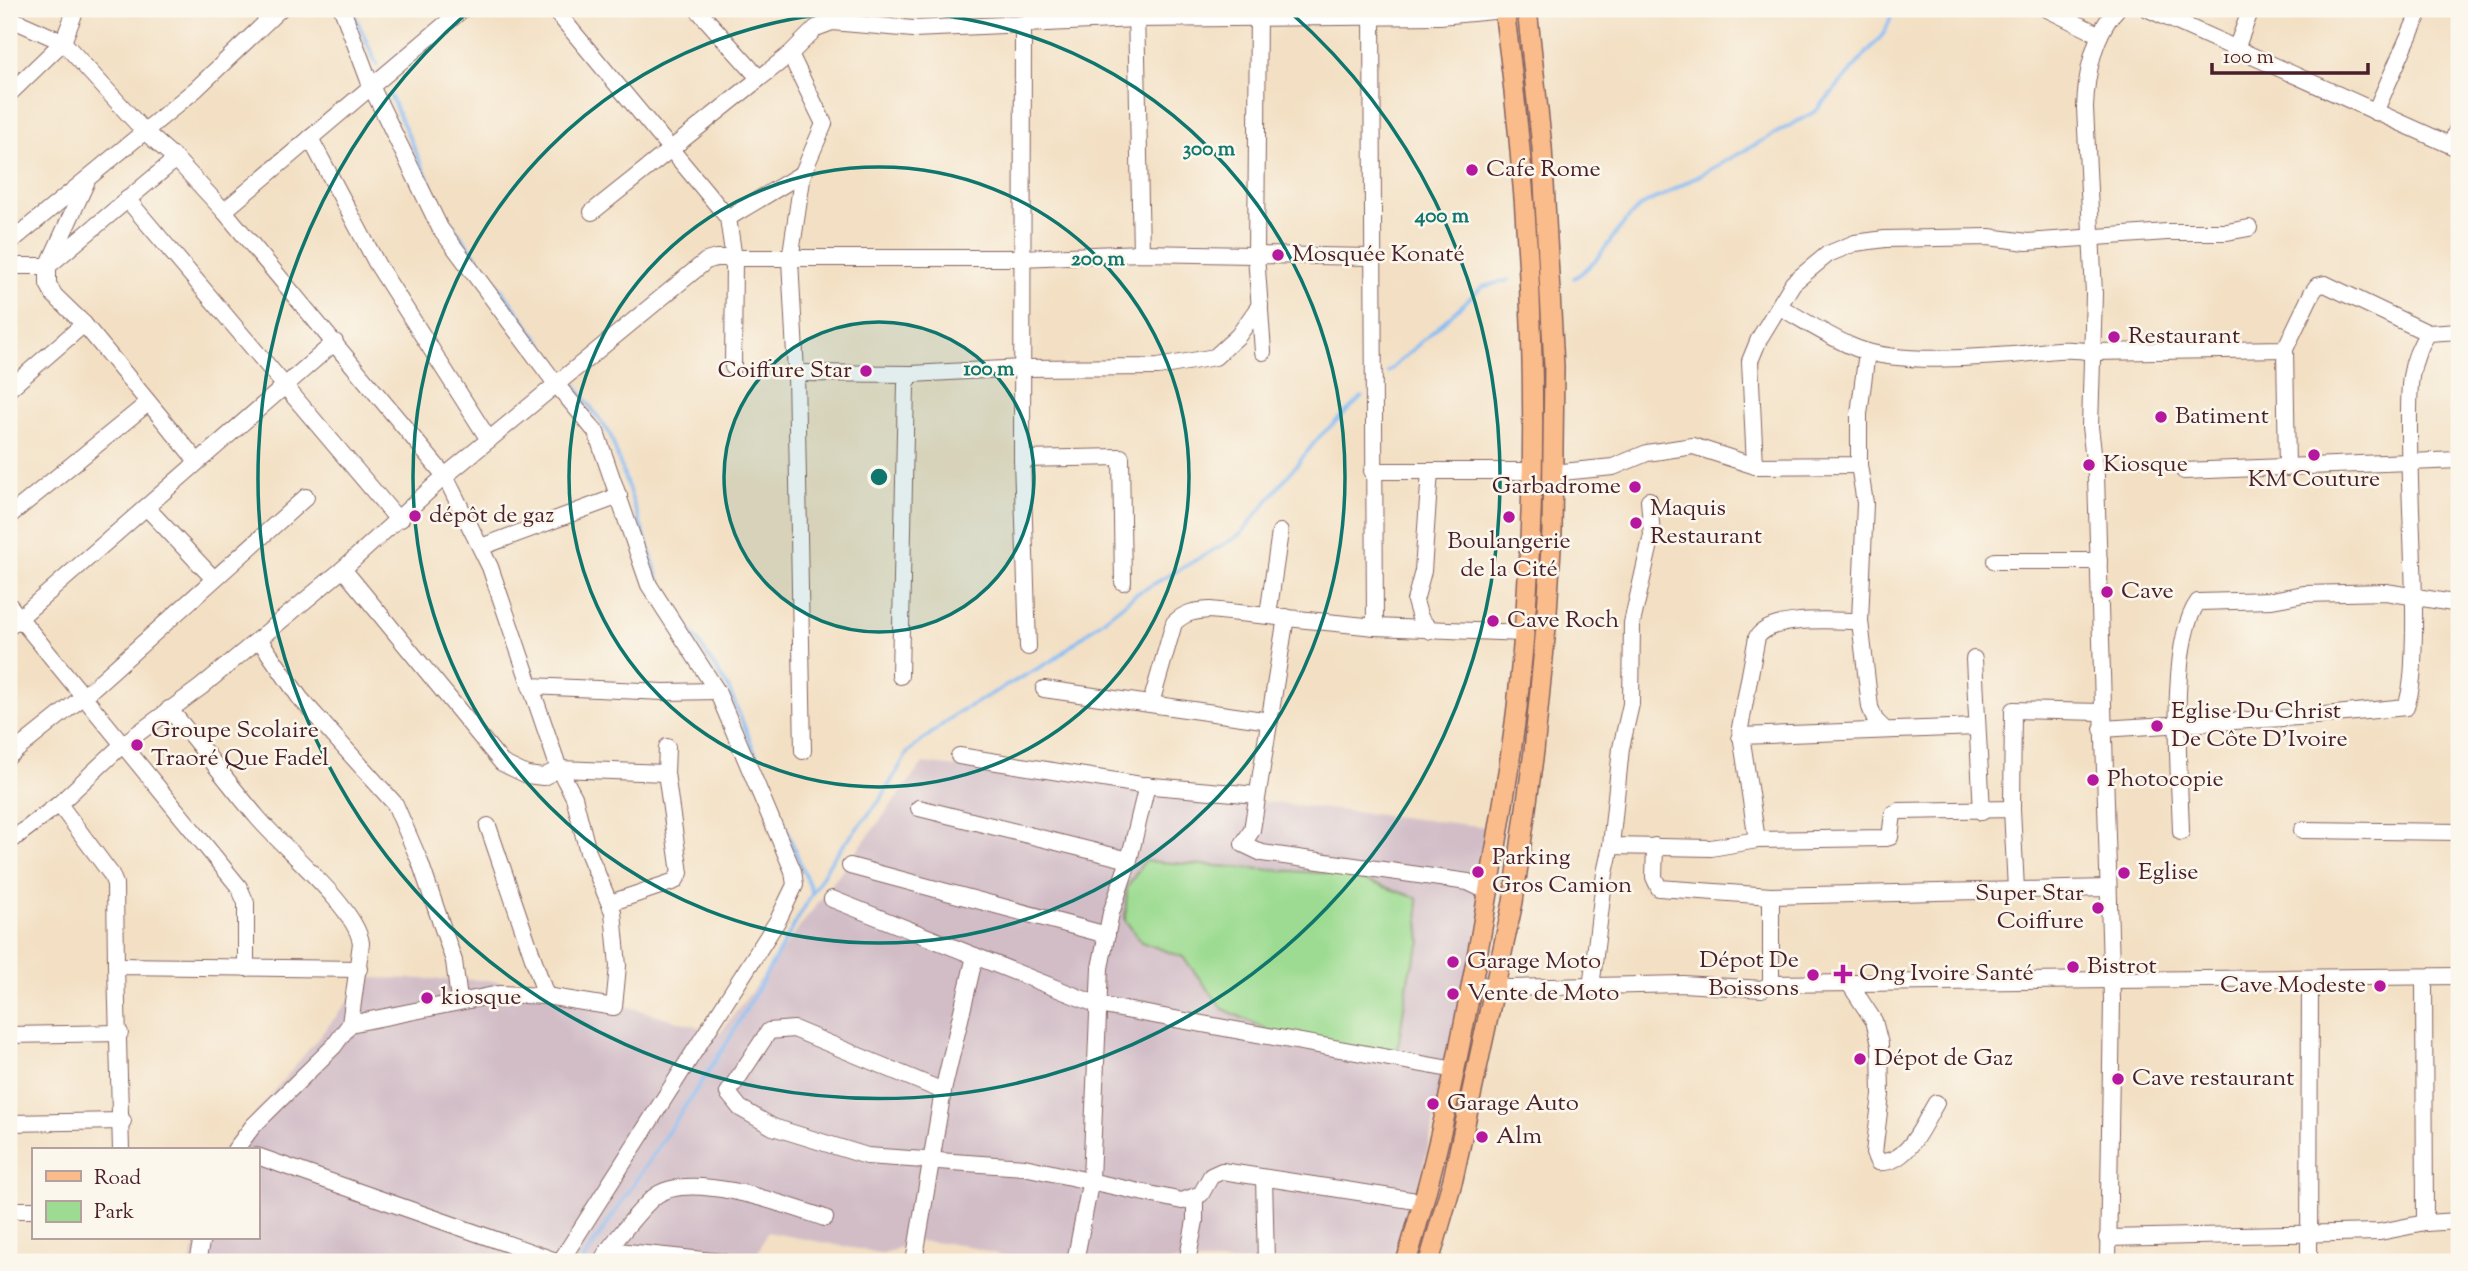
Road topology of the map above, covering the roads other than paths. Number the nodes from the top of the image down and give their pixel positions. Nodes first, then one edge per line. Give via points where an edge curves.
1 (76, 9) edge
2 (280, 9) edge
3 (342, 9) edge
4 (463, 9) edge
5 (554, 9) edge
6 (697, 9) edge
7 (1504, 9) edge
8 (1527, 9) edge
9 (2047, 9) edge
10 (2117, 9) edge
11 (2148, 9) edge
12 (2251, 9) edge
13 (2421, 9) edge
14 (1258, 13) edge
15 (1372, 13) edge
16 (1136, 14) edge
17 (834, 15) edge
18 (9, 18) edge
19 (1023, 25) junction
20 (2100, 35) junction
21 (63, 41) junction
22 (2236, 48) junction
23 (790, 54) junction
24 (759, 78) junction
25 (372, 86) junction
26 (9, 94) edge
27 (2375, 111) junction
28 (2459, 125) edge
29 (143, 130) junction
30 (310, 138) junction
31 (671, 147) junction
32 (2455, 147) edge
33 (176, 159) junction
34 (803, 173) junction
35 (87, 180) junction
36 (127, 199) junction
37 (224, 211) junction
38 (592, 212) dead end
39 (728, 218) junction
40 (2249, 228) dead end
41 (2093, 238) junction
42 (9, 243) edge
43 (1141, 253) junction
44 (1256, 256) junction
45 (1371, 257) junction
46 (1021, 258) junction
47 (734, 259) junction
48 (790, 260) junction
49 (9, 266) edge
50 (48, 266) junction
51 (1260, 305) junction
52 (1780, 307) junction
53 (84, 324) junction
54 (2459, 331) edge
55 (2428, 332) junction
56 (335, 342) junction
57 (2285, 349) junction
58 (1263, 352) dead end
59 (1867, 352) junction
60 (2092, 352) junction
61 (733, 367) dead end
62 (1022, 368) junction
63 (796, 373) junction
64 (912, 374) junction
65 (556, 384) junction
66 (283, 386) junction
67 (9, 388) edge
68 (148, 403) junction
69 (489, 440) junction
70 (1023, 459) junction
71 (196, 460) junction
72 (2459, 460) edge
73 (2409, 463) junction
74 (1859, 465) junction
75 (1755, 466) junction
76 (2287, 468) junction
77 (1372, 471) junction
78 (1430, 471) junction
79 (1531, 471) junction
80 (2184, 471) dead end
81 (1552, 473) junction
82 (445, 476) junction
83 (619, 496) junction
84 (306, 497) dead end
85 (1649, 500) dead end
86 (146, 507) junction
87 (9, 516) edge
88 (401, 519) junction
89 (1280, 533) dead end
90 (481, 547) junction
91 (1995, 561) dead end
92 (2099, 561) junction
93 (343, 569) junction
94 (214, 579) junction
95 (1123, 582) dead end
96 (2414, 596) junction
97 (2459, 604) edge
98 (1268, 615) junction
99 (12, 617) edge
100 (1286, 617) junction
101 (1860, 621) junction
102 (1375, 627) junction
103 (1432, 631) junction
104 (1522, 633) junction
105 (259, 639) junction
106 (1028, 647) dead end
107 (1975, 659) dead end
108 (900, 676) dead end
109 (530, 686) junction
110 (1044, 689) dead end
111 (717, 691) junction
112 (84, 696) junction
113 (1151, 703) junction
114 (169, 709) junction
115 (2102, 712) junction
116 (1270, 721) junction
117 (2179, 724) junction
118 (1976, 727) junction
119 (2102, 729) junction
120 (1885, 730) junction
121 (1740, 736) junction
122 (122, 745) junction
123 (667, 747) dead end
124 (803, 751) dead end
125 (9, 756) edge
126 (958, 756) dead end
127 (559, 769) junction
128 (666, 773) junction
129 (1147, 785) junction
130 (1257, 795) junction
131 (59, 804) junction
132 (919, 808) dead end
133 (2012, 808) junction
134 (1982, 812) junction
135 (488, 826) dead end
136 (2302, 830) dead end
137 (2181, 832) dead end
138 (2459, 832) edge
139 (1757, 840) junction
140 (9, 842) edge
141 (1611, 846) junction
142 (1656, 846) junction
143 (1129, 860) junction
144 (850, 866) dead end
145 (2108, 888) junction
146 (2016, 890) junction
147 (1489, 892) junction
148 (1771, 896) junction
149 (832, 899) dead end
150 (610, 903) junction
151 (1107, 935) junction
152 (975, 956) junction
153 (116, 966) junction
154 (246, 968) junction
155 (359, 969) junction
156 (2459, 976) edge
157 (2424, 977) junction
158 (2311, 979) junction
159 (2111, 980) junction
160 (1849, 983) junction
161 (1472, 984) junction
162 (1771, 984) junction
163 (1494, 988) junction
164 (1591, 988) junction
165 (547, 996) junction
166 (460, 1000) junction
167 (1098, 1005) junction
168 (350, 1024) junction
169 (120, 1033) junction
170 (9, 1035) edge
171 (1455, 1070) junction
172 (943, 1091) junction
173 (1936, 1103) dead end
174 (123, 1121) junction
175 (9, 1123) edge
176 (121, 1148) edge
177 (238, 1148) edge
178 (259, 1157) edge
179 (932, 1163) junction
180 (1264, 1178) junction
181 (1091, 1179) junction
182 (1195, 1198) junction
183 (1423, 1202) junction
184 (9, 1210) edge
185 (32, 1210) edge
186 (825, 1218) dead end
187 (2459, 1221) edge
188 (2425, 1223) junction
189 (2309, 1234) junction
190 (2107, 1238) junction
191 (202, 1240) edge
192 (604, 1256) edge
193 (197, 1262) edge
194 (560, 1262) edge
195 (722, 1262) edge
196 (914, 1262) edge
197 (1075, 1262) edge
198 (1187, 1262) edge
199 (1266, 1262) edge
200 (1406, 1262) edge
201 (1429, 1262) edge
202 (2108, 1262) edge
203 (2309, 1262) edge

1 - 21 street
2 - 29 street via 196,89
3 - 25 street
4 - 25 street
5 - 31 street
6 - 24 street
7 - 15 street via 1440,16
7 - 79 main road via 1529,269
8 - 81 main road via 1551,269
9 - 20 street
10 - 20 street
11 - 22 street
12 - 22 street
13 - 27 street
14 - 15 street
14 - 16 street
14 - 44 street
15 - 45 street
16 - 19 street
16 - 43 street
17 - 19 street via 914,29
17 - 23 street
18 - 21 street
19 - 46 street
20 - 41 street via 2085,99
21 - 26 street
21 - 29 street
22 - 27 street
23 - 24 street
23 - 34 street via 824,124
24 - 31 street
25 - 30 street
25 - 65 street via 440,228
27 - 32 street
28 - 32 street
29 - 33 street
29 - 35 street
30 - 37 street
30 - 69 street via 397,298
31 - 38 street
31 - 39 street
33 - 36 street
33 - 37 street
34 - 39 street
34 - 48 street
35 - 42 street
35 - 50 street
36 - 50 street
36 - 66 street
37 - 56 street
39 - 47 street
40 - 41 street
41 - 52 street via 1855,243 1810,268 1793,284
41 - 60 street
43 - 44 street
43 - 46 street
44 - 45 street
44 - 51 street
45 - 77 street
46 - 48 street
46 - 62 street
47 - 48 street
47 - 61 street
47 - 65 street via 706,261
48 - 63 street
49 - 50 street
50 - 53 street via 48,284
51 - 58 street
51 - 62 street via 1238,336 1215,357 1158,366
52 - 59 street
52 - 75 street via 1750,361
53 - 67 street
53 - 68 street
54 - 55 street
55 - 57 street via 2325,284 2312,293
55 - 73 street via 2414,353
56 - 66 street
56 - 82 street
57 - 60 street
57 - 76 street
59 - 60 street via 1908,357 2011,355 2064,348
59 - 74 street via 1859,414
60 - 92 street via 2090,427
62 - 64 street
62 - 70 street
63 - 64 street
63 - 124 street
64 - 108 street via 906,384
65 - 69 street
65 - 83 street via 596,432
66 - 71 street
66 - 88 street
68 - 71 street
68 - 87 street
69 - 82 street
70 - 95 street via 1121,457
70 - 106 street
71 - 86 street
72 - 73 street
73 - 76 street
73 - 96 street
74 - 75 street
74 - 101 street via 1865,503
75 - 81 street via 1693,446 1647,453 1613,467
76 - 80 street
77 - 78 street
77 - 102 street
78 - 79 street
78 - 103 street via 1423,571 1415,601 1420,618
79 - 104 main road
81 - 163 main road via 1546,628 1534,751 1513,902
82 - 88 street
82 - 90 street
83 - 90 street
83 - 111 street via 649,585
84 - 94 street
85 - 141 street via 1652,535 1632,623 1631,704 1620,748
86 - 94 street
86 - 99 street
88 - 93 street
89 - 98 street
90 - 109 street
91 - 92 street
92 - 115 street
93 - 105 street
93 - 127 street via 502,763 543,777
94 - 112 street
96 - 97 street
96 - 117 street via 2413,671 2406,707
96 - 117 street via 2304,594 2197,603 2183,641
98 - 100 street
98 - 113 street via 1210,610 1183,615 1174,623
99 - 112 street
100 - 102 street
100 - 116 street
101 - 120 street via 1870,707
101 - 121 street via 1778,623 1761,632
102 - 103 street
103 - 104 street
104 - 147 main road via 1504,804
105 - 114 street
105 - 166 street via 300,698 395,804 454,961
107 - 118 street
109 - 111 street
109 - 127 street
110 - 113 street
111 - 194 street via 795,885 778,920
112 - 122 street
112 - 125 street
113 - 116 street
114 - 122 street
114 - 155 street via 257,817 356,926 361,943
115 - 119 street
115 - 133 street via 2013,710
116 - 130 street
117 - 119 street
117 - 137 street
118 - 120 street
118 - 134 street
119 - 145 street
120 - 121 street
121 - 139 street
122 - 131 street
122 - 154 street via 239,887 246,903
123 - 128 street
126 - 129 street
127 - 128 street
127 - 150 street via 574,797 588,852
128 - 150 street via 680,873 675,881
129 - 130 street
129 - 143 street
130 - 147 street via 1252,830 1243,844 1262,853 1468,883
131 - 140 street
131 - 153 street via 115,884
132 - 143 street
133 - 134 street
133 - 146 street
134 - 139 street via 1899,811 1893,814 1890,837 1886,838
135 - 165 street
136 - 138 street
139 - 142 street via 1711,848
141 - 142 street
141 - 164 street
142 - 148 street via 1654,877 1660,888
143 - 151 street
144 - 151 street
145 - 146 street
145 - 159 street
146 - 148 street
147 - 161 main road
148 - 162 street
149 - 152 street
150 - 165 street via 618,966 616,1006 605,1008
151 - 167 street
152 - 167 street
152 - 172 street
153 - 154 street
153 - 169 street
154 - 155 street
155 - 168 street
156 - 157 street
157 - 158 street
157 - 188 street
158 - 159 street
158 - 189 street
159 - 160 street
159 - 190 street
160 - 162 street
160 - 173 street via 1874,1021 1880,1044 1881,1095 1874,1153 1878,1162 1889,1163 1905,1153
161 - 163 street
161 - 171 main road
162 - 164 street via 1762,989 1683,984
163 - 164 street
163 - 201 main road via 1453,1179
165 - 166 street via 478,990
166 - 168 street
167 - 171 street
167 - 181 street
168 - 177 street via 334,1046 253,1126
169 - 170 street
169 - 174 street
171 - 183 main road
172 - 179 street
172 - 179 street via 794,1028 780,1027 769,1031 728,1093 740,1108 773,1127 867,1156
174 - 175 street
174 - 176 street
178 - 194 street
179 - 181 street via 1024,1167
179 - 196 street
180 - 182 street via 1216,1172
180 - 183 street
180 - 199 street
181 - 182 street via 1182,1201
181 - 197 street
182 - 198 street
183 - 200 main road
184 - 185 street
186 - 192 street via 729,1191 681,1185 655,1196
187 - 188 street
188 - 189 street via 2380,1232
189 - 190 street
189 - 203 street
190 - 202 street
191 - 193 street
192 - 195 street

